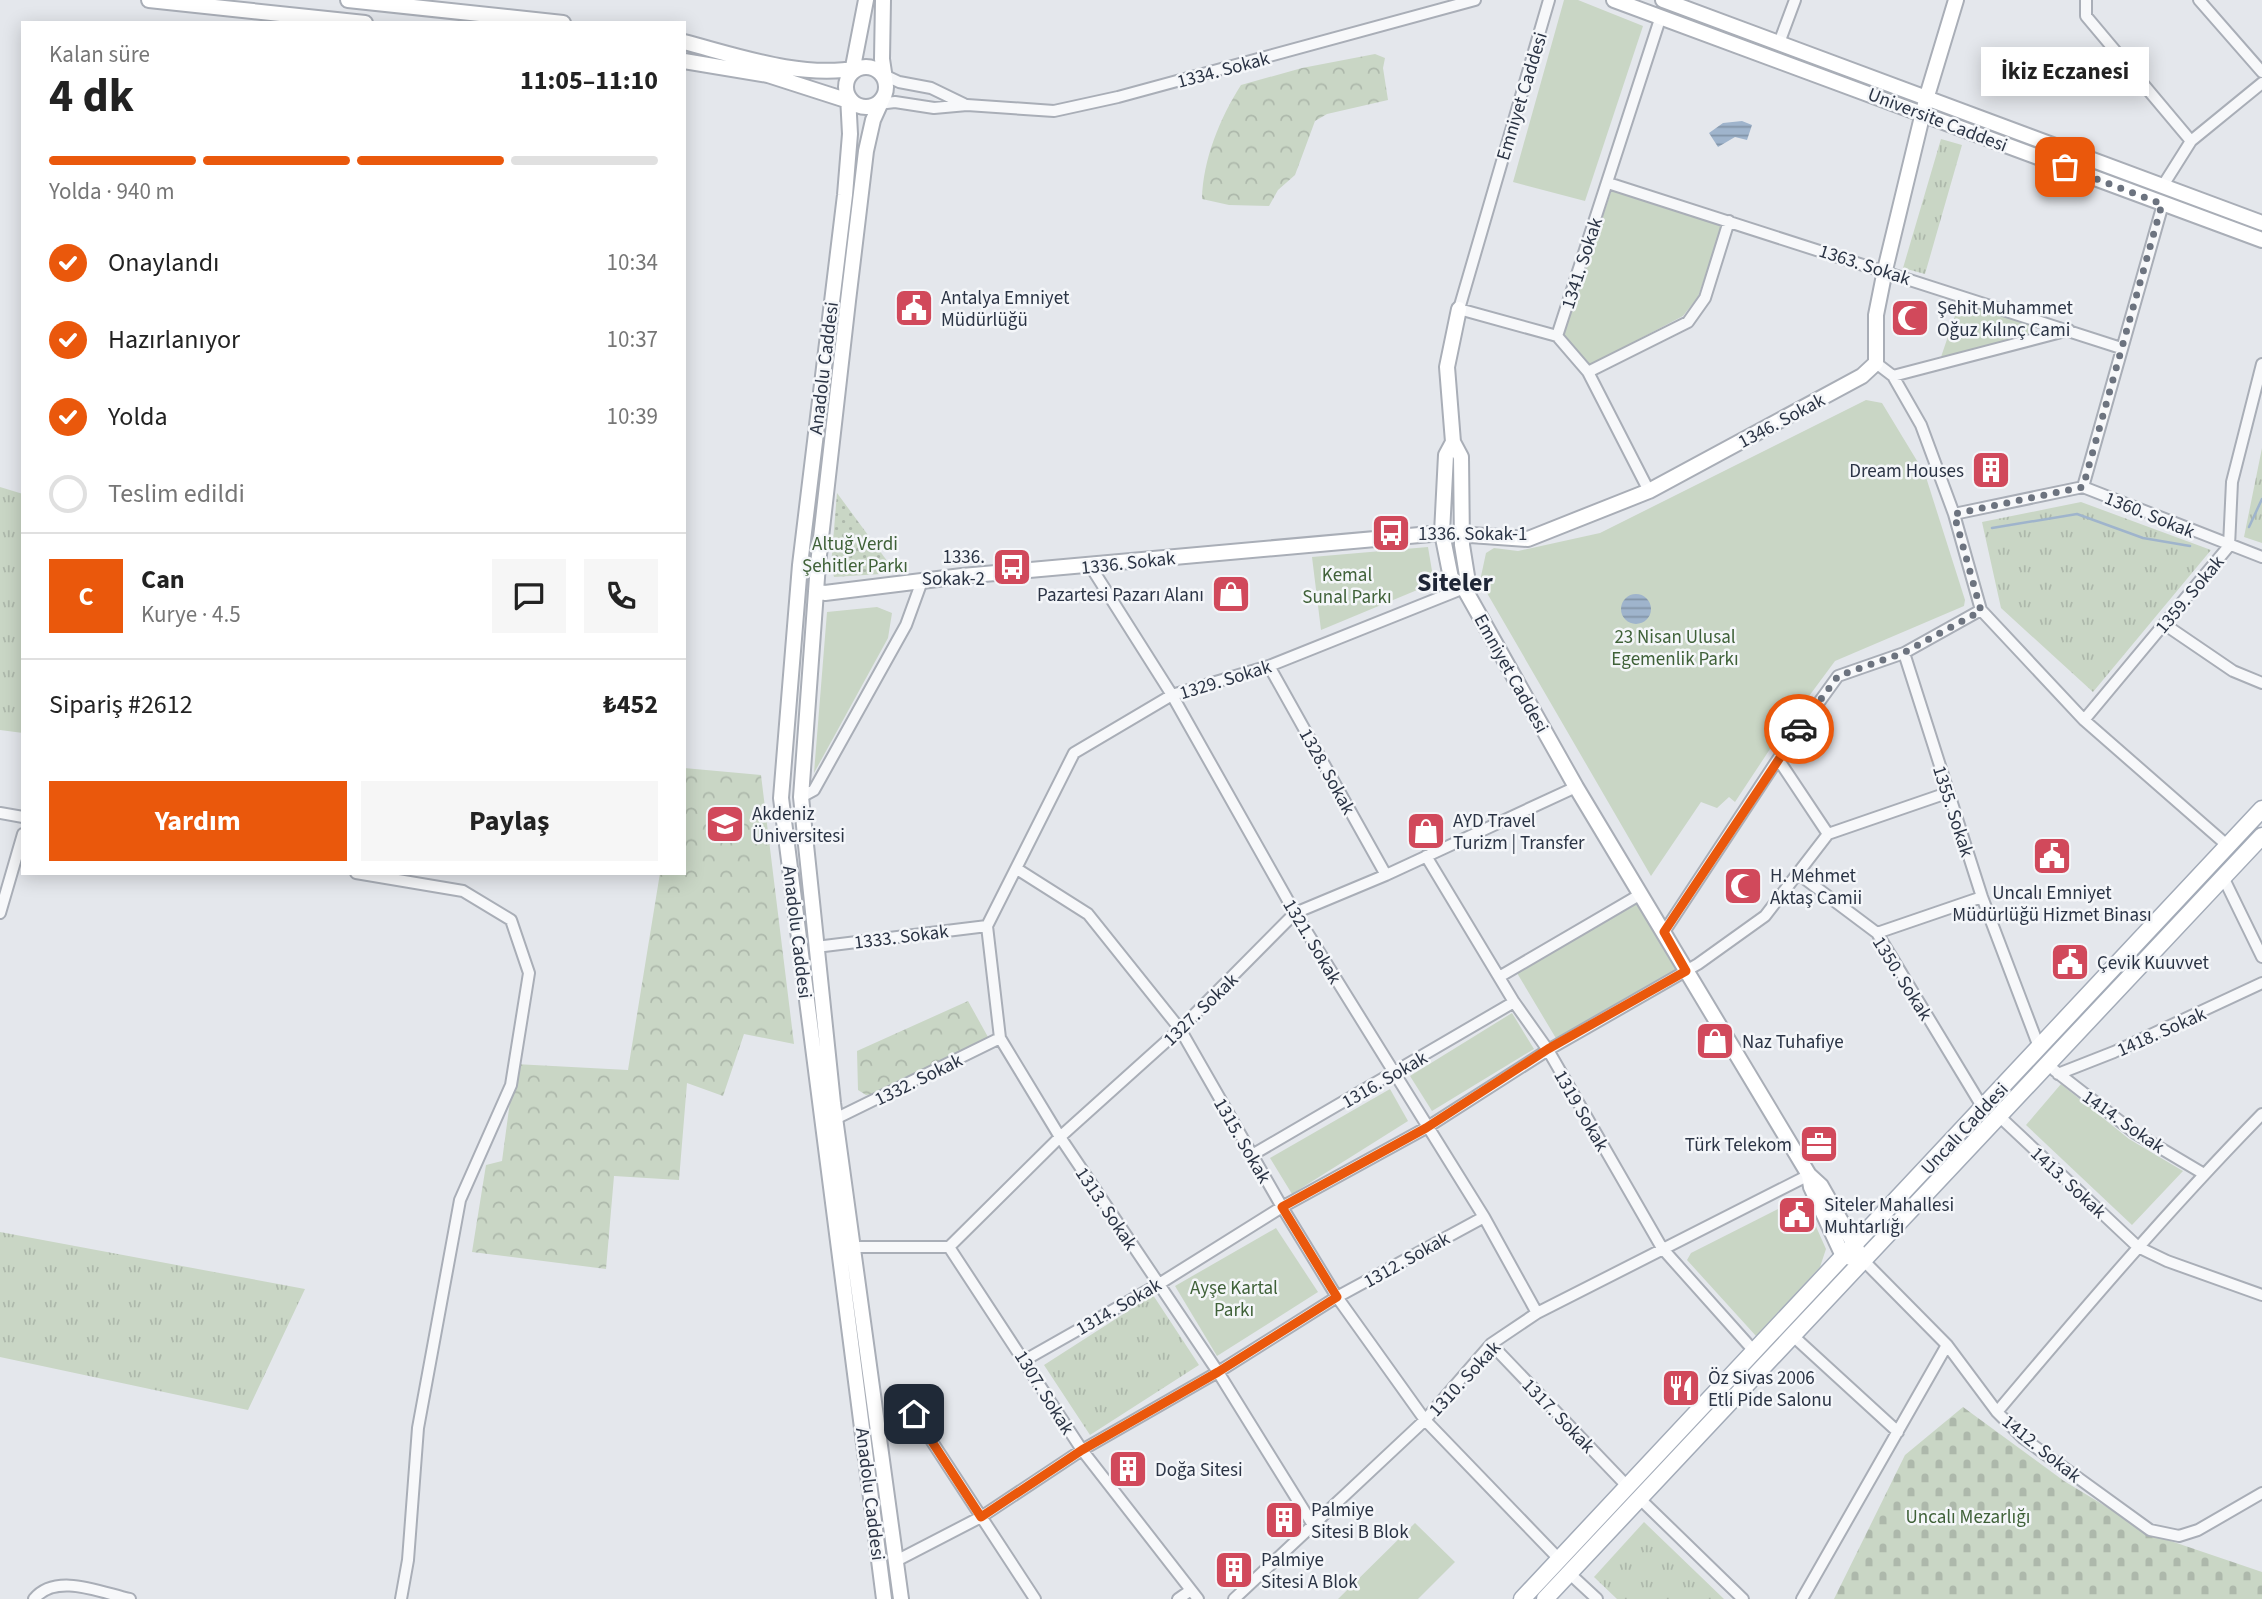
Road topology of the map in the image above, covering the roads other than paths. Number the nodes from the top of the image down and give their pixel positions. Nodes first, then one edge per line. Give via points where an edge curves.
1 (149, 0) edge
2 (348, 0) edge
3 (866, 0) edge
4 (883, 0) edge
5 (1475, 0) edge
6 (1549, 0) edge
7 (1614, 0) edge
8 (1796, 0) edge
9 (1956, 0) edge
10 (2086, 0) edge
11 (2199, 0) edge
12 (1668, 1) edge
13 (1661, 16) junction
14 (272, 17) edge
15 (334, 21) edge
16 (544, 21) edge
17 (686, 42) edge
18 (1779, 43) junction
19 (686, 61) edge
20 (854, 70) junction
21 (2262, 72) edge
22 (884, 77) junction
23 (2262, 83) edge
24 (1927, 96) junction
25 (850, 99) junction
26 (880, 102) junction
27 (967, 105) junction
28 (1924, 113) junction
29 (2191, 141) junction
30 (1608, 183) junction
31 (2162, 187) junction
32 (2162, 204) junction
33 (1729, 221) junction
34 (2262, 223) edge
35 (2262, 240) edge
36 (1885, 270) junction
37 (1459, 309) junction
38 (2069, 330) junction
39 (1557, 336) junction
40 (2121, 348) junction
41 (1876, 363) junction
42 (2262, 364) edge
43 (1588, 372) junction
44 (1894, 376) junction
45 (1453, 443) junction
46 (2083, 487) junction
47 (1649, 491) junction
48 (1954, 514) junction
49 (1442, 533) junction
50 (1462, 534) junction
51 (1490, 536) junction
52 (2230, 546) junction
53 (2262, 557) edge
54 (1466, 566) junction
55 (1091, 567) junction
56 (922, 581) junction
57 (1464, 588) junction
58 (798, 590) junction
59 (816, 591) junction
60 (1981, 611) junction
61 (2164, 624) junction
62 (1903, 653) junction
63 (1269, 666) junction
64 (2262, 683) edge
65 (1172, 695) junction
66 (2084, 720) junction
67 (1778, 759) junction
68 (1576, 787) junction
69 (1947, 793) junction
70 (801, 797) junction
71 (2262, 809) edge
72 (0, 813) edge
73 (21, 817) edge
74 (1828, 834) junction
75 (2262, 836) edge
76 (21, 841) edge
77 (2228, 846) junction
78 (1426, 856) junction
79 (1017, 869) junction
80 (1797, 873) junction
81 (368, 875) edge
82 (1387, 875) junction
83 (2224, 880) junction
84 (1641, 894) junction
85 (1982, 897) junction
86 (0, 913) edge
87 (1295, 913) junction
88 (987, 926) junction
89 (1664, 932) junction
90 (1877, 933) junction
91 (816, 947) junction
92 (2262, 957) edge
93 (1686, 971) junction
94 (1499, 977) junction
95 (2262, 983) edge
96 (1514, 1002) junction
97 (1181, 1030) junction
98 (1000, 1038) junction
99 (2039, 1047) junction
100 (1548, 1049) junction
101 (2052, 1069) junction
102 (1395, 1073) junction
103 (1983, 1108) junction
104 (2262, 1114) edge
105 (1999, 1116) junction
106 (835, 1119) junction
107 (1426, 1128) junction
108 (1060, 1138) junction
109 (1252, 1155) junction
110 (2204, 1174) junction
111 (1809, 1175) junction
112 (1282, 1207) junction
113 (1484, 1217) junction
114 (853, 1247) junction
115 (949, 1247) junction
116 (2138, 1247) junction
117 (1662, 1248) junction
118 (1848, 1251) junction
119 (1863, 1260) junction
120 (1159, 1284) junction
121 (2262, 1295) edge
122 (1337, 1297) junction
123 (1537, 1313) junction
124 (1792, 1335) junction
125 (1492, 1344) junction
126 (1947, 1345) junction
127 (1754, 1351) junction
128 (1025, 1360) junction
129 (1218, 1372) junction
130 (1997, 1412) junction
131 (914, 1414) dead end
132 (1425, 1420) junction
133 (1898, 1432) junction
134 (1082, 1450) junction
135 (1627, 1486) junction
136 (2262, 1493) edge
137 (1639, 1498) junction
138 (981, 1517) junction
139 (1313, 1525) junction
140 (1559, 1559) junction
141 (896, 1561) junction
142 (1569, 1573) junction
143 (1195, 1595) edge
144 (34, 1599) edge
145 (130, 1599) edge
146 (401, 1599) edge
147 (884, 1599) edge
148 (901, 1599) edge
149 (1035, 1599) edge
150 (1178, 1599) edge
151 (1234, 1599) edge
152 (1522, 1599) edge
153 (1545, 1599) edge
154 (1597, 1599) edge
155 (1743, 1599) edge
156 (1802, 1599) edge

1 - 14 street
2 - 16 street
3 - 20 street
4 - 22 street
5 - 27 street, 1334. Sokak via 1054,111
6 - 37 street, Emniyet Caddesi
7 - 13 street, Universite Caddesi
8 - 18 street
9 - 24 street
10 - 29 street via 2087,16
11 - 21 street
12 - 18 street, Universite Caddesi
13 - 28 street, Universite Caddesi
13 - 30 street, 1341. Sokak
14 - 15 street
17 - 20 street via 798,69
18 - 24 street, Universite Caddesi
19 - 25 street via 768,75
20 - 22 street via 871,67
20 - 25 street via 846,84
22 - 26 street
22 - 27 street, 1334. Sokak via 931,88
23 - 29 street
24 - 28 street
24 - 31 street, Universite Caddesi
25 - 26 street via 864,107
25 - 58 street, Anadolu Caddesi via 845,195
26 - 27 street, 1334. Sokak via 934,108
26 - 59 street, Anadolu Caddesi via 866,150
28 - 32 street, Universite Caddesi
28 - 36 street
29 - 31 street
30 - 33 street, 1363. Sokak
30 - 39 street, 1341. Sokak
31 - 34 street, Universite Caddesi
32 - 35 street, Universite Caddesi
32 - 40 street
33 - 36 street, 1363. Sokak
33 - 43 street via 1704,298 1688,322
36 - 38 street, 1363. Sokak
36 - 41 street via 1876,315
37 - 39 street
37 - 45 street, Emniyet Caddesi via 1447,366
38 - 40 street, 1363. Sokak
38 - 44 street
39 - 43 street
40 - 46 street
41 - 44 street
41 - 47 street, 1346. Sokak via 1862,376
42 - 52 street, 1359. Sokak via 2232,482
43 - 47 street
44 - 48 street via 1921,425
45 - 49 street, Emniyet Caddesi via 1446,456
45 - 50 street via 1461,457
46 - 48 street, 1360. Sokak
46 - 52 street, 1360. Sokak
47 - 51 street, 1346. Sokak via 1528,539
48 - 60 street
49 - 50 street, 1346. Sokak
49 - 55 street, 1336. Sokak
49 - 57 street, Emniyet Caddesi via 1451,578
50 - 51 street, 1346. Sokak
50 - 54 street
51 - 54 street
52 - 53 street, 1360. Sokak
52 - 61 street, 1359. Sokak
54 - 57 street
55 - 56 street, 1336. Sokak
55 - 65 street, 1321. Sokak
56 - 59 street, 1336. Sokak
56 - 70 street via 906,625 821,778 811,793
57 - 63 street, 1329. Sokak
57 - 68 street, Emniyet Caddesi
58 - 59 street
58 - 147 street, Anadolu Caddesi via 780,797
59 - 70 street, Anadolu Caddesi
60 - 62 street
60 - 66 street
61 - 64 street via 2233,671
61 - 66 street, 1359. Sokak
62 - 67 street via 1838,676
62 - 69 street, 1355. Sokak
63 - 65 street, 1329. Sokak
63 - 82 street, 1328. Sokak
65 - 79 street, 1329. Sokak via 1074,753
65 - 87 street, 1321. Sokak
66 - 77 street
67 - 74 street
67 - 89 street
68 - 78 street, 1327. Sokak
68 - 84 street, Emniyet Caddesi
69 - 74 street
69 - 85 street, 1355. Sokak
70 - 91 street, Anadolu Caddesi
71 - 77 main road, Uncalı Caddesi
72 - 73 street
74 - 80 street, 1314. Sokak
75 - 83 main road, Uncalı Caddesi
76 - 86 street
77 - 99 main road, Uncalı Caddesi
78 - 82 street, 1327. Sokak
78 - 94 street, 1319 Sokak
79 - 88 street
79 - 97 street, 1315. Sokak via 1087,914
80 - 90 street, 1350. Sokak
80 - 93 street, 1314. Sokak via 1766,916
81 - 146 street via 463,891 511,920 529,973 511,1085 460,1200 418,1427
82 - 87 street, 1327. Sokak
83 - 92 street
83 - 101 main road, Uncalı Caddesi
84 - 89 street, Emniyet Caddesi
84 - 94 street
85 - 90 street
85 - 99 street, 1355. Sokak
87 - 97 street, 1327. Sokak
87 - 102 street, 1321. Sokak
88 - 91 street, 1333. Sokak
88 - 98 street, 1313. Sokak
89 - 93 street, Emniyet Caddesi
90 - 103 street, 1350. Sokak
91 - 106 street, Anadolu Caddesi
93 - 100 street, 1314. Sokak
93 - 111 street, Emniyet Caddesi
94 - 96 street, 1319 Sokak
95 - 101 street, 1418. Sokak via 2115,1052
96 - 100 street, 1319 Sokak
96 - 102 street, 1316. Sokak
97 - 108 street, 1327. Sokak
97 - 109 street, 1315. Sokak
98 - 106 street, 1332. Sokak
98 - 108 street, 1313. Sokak
99 - 103 main road, Uncalı Caddesi
100 - 107 street, 1314. Sokak
100 - 117 street, 1319 Sokak
101 - 105 main road, Uncalı Caddesi
101 - 110 street, 1414. Sokak via 2135,1133
102 - 107 street, 1321. Sokak
102 - 109 street, 1316. Sokak
103 - 118 main road, Uncalı Caddesi
104 - 110 street
105 - 116 street, 1413. Sokak
105 - 119 main road, Uncalı Caddesi
106 - 114 street, Anadolu Caddesi
107 - 112 street, 1314. Sokak
107 - 113 street, 1321. Sokak
108 - 115 street, 1327. Sokak
108 - 120 street, 1313. Sokak
109 - 112 street, 1315. Sokak
110 - 116 street
111 - 117 street, 1310. Sokak
111 - 118 street, Emniyet Caddesi via 1821,1186
112 - 120 street, 1314. Sokak
112 - 122 street, 1315. Sokak
113 - 122 street, 1312. Sokak
113 - 123 street, 1321. Sokak
114 - 115 street
114 - 141 street, Anadolu Caddesi
115 - 128 street, 1307. Sokak
116 - 121 street, 1413. Sokak
116 - 130 street
117 - 123 street, 1310. Sokak
117 - 127 street, 1319 Sokak
118 - 119 street, Emniyet Caddesi
118 - 127 main road, Uncalı Caddesi
119 - 124 main road, Uncalı Caddesi
119 - 126 street, 1412. Sokak
120 - 128 street, 1314. Sokak
120 - 129 street, 1313. Sokak
122 - 129 street, 1312. Sokak
122 - 132 street, 1315. Sokak
123 - 125 street, 1310. Sokak
124 - 133 street
124 - 137 main road, Uncalı Caddesi
125 - 132 street, 1310. Sokak
125 - 135 street, 1317. Sokak
126 - 130 street, 1412. Sokak
126 - 133 street
127 - 135 main road, Uncalı Caddesi
128 - 134 street, 1307. Sokak
129 - 134 street, 1312. Sokak
129 - 139 street, 1313. Sokak
130 - 136 street, 1412. Sokak via 2023,1438 2150,1530 2165,1535 2198,1530
131 - 138 street
132 - 139 street, 1310. Sokak
132 - 140 street, 1315. Sokak
133 - 156 street
134 - 138 street, 1312. Sokak
134 - 143 street, 1307. Sokak
135 - 140 main road, Uncalı Caddesi
137 - 142 main road, Uncalı Caddesi
137 - 155 street
138 - 141 street, 1312. Sokak
138 - 149 street
139 - 151 street, 1310. Sokak
140 - 152 main road, Uncalı Caddesi
141 - 148 street, Anadolu Caddesi
142 - 153 main road, Uncalı Caddesi
142 - 154 street
143 - 150 street
144 - 145 street via 39,1592 60,1584

